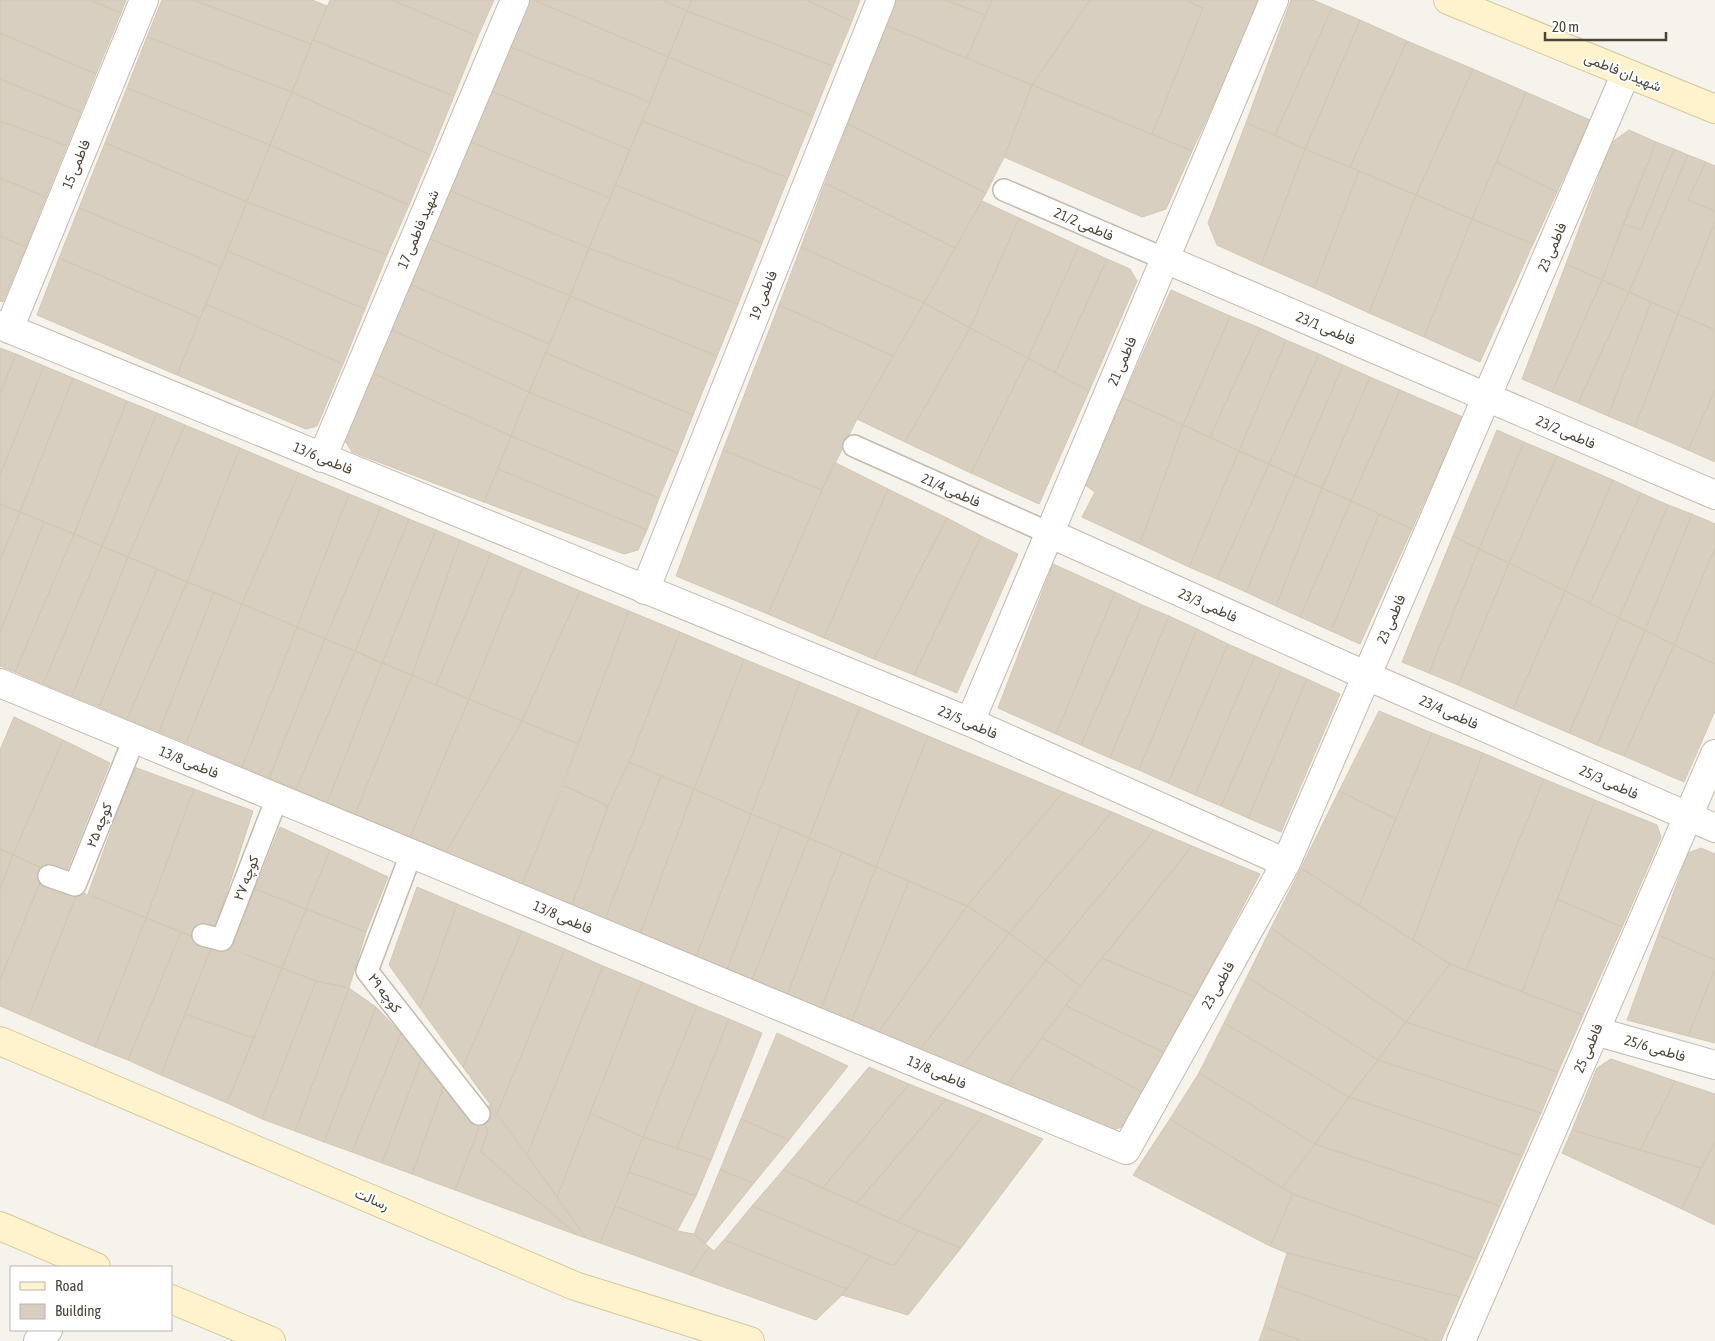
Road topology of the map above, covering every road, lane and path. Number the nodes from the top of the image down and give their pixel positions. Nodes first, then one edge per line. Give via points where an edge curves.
1 (144, 0) edge
2 (515, 0) edge
3 (881, 0) edge
4 (1274, 0) edge
5 (1448, 0) edge
6 (1626, 73) junction
7 (1715, 110) edge
8 (1004, 190) dead end
9 (1165, 258) junction
10 (4, 327) edge
11 (1487, 398) junction
12 (854, 446) dead end
13 (322, 458) junction
14 (1715, 495) edge
15 (1049, 533) junction
16 (645, 590) junction
17 (1367, 676) junction
18 (2, 688) edge
19 (970, 722) junction
20 (134, 739) junction
21 (1531, 748) joint
22 (1715, 754) edge
23 (277, 798) junction
24 (1688, 816) junction
25 (1715, 828) edge
26 (412, 854) junction
27 (1286, 863) junction
28 (49, 876) dead end
29 (203, 935) dead end
30 (1595, 1031) junction
31 (0, 1041) edge
32 (1715, 1065) edge
33 (479, 1114) dead end
34 (1126, 1150) joint
35 (0, 1226) edge
36 (94, 1266) edge
37 (172, 1299) edge
38 (47, 1331) edge
39 (38, 1341) edge
40 (271, 1341) edge
41 (750, 1341) edge
42 (1461, 1341) edge

1 - 10 street, فاطمی 15
2 - 13 street, شهید فاطمی 17
3 - 16 street, فاطمی 19
4 - 9 street, فاطمی 21
5 - 6 street, شهیدان فاطمی
6 - 7 street, شهیدان فاطمی
6 - 11 street, فاطمی 23
8 - 9 lane, فاطمی 21/2
9 - 11 street, فاطمی 23/1
9 - 15 street, فاطمی 21
10 - 13 street, فاطمی 13/6
11 - 14 street, فاطمی 23/2
11 - 17 street, فاطمی 23
12 - 15 lane, فاطمی 21/4
13 - 16 street, فاطمی 13/6
15 - 17 street, فاطمی 23/3
15 - 19 street, فاطمی 21
16 - 19 street, فاطمی 23/5
17 - 21 street, فاطمی 23/4
17 - 27 street, فاطمی 23
18 - 20 street, فاطمی 13/8
19 - 27 street, فاطمی 23/5
20 - 23 street, فاطمی 13/8
20 - 28 lane, کوچه ۲۵ via 75,885
21 - 24 street, فاطمی 25/3
22 - 24 street, فاطمی 25
23 - 26 street, فاطمی 13/8
23 - 29 lane, کوچه ۲۷ via 222,940
24 - 25 street, فاطمی 25/3
24 - 30 street, فاطمی 25
26 - 33 lane, کوچه ۲۹ via 367,971
26 - 34 street, فاطمی 13/8
27 - 34 street, فاطمی 23
30 - 32 street, فاطمی 25/6
30 - 42 street, فاطمی 25
31 - 41 street, رسالت via 574,1286
35 - 36 street
37 - 40 street
38 - 39 street

